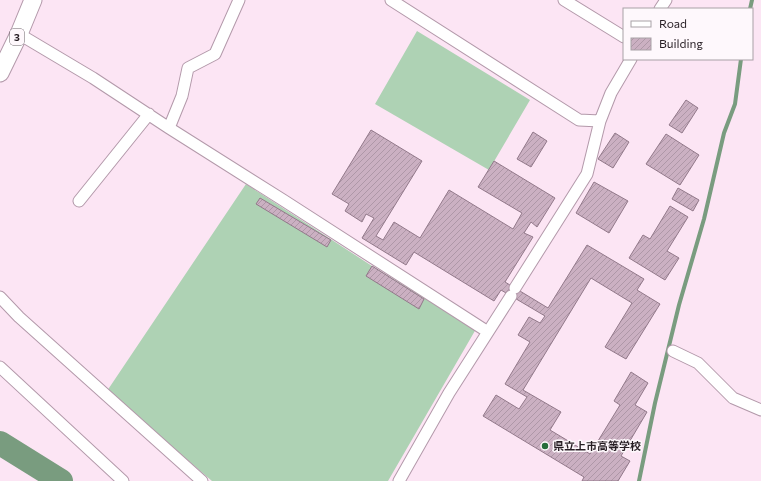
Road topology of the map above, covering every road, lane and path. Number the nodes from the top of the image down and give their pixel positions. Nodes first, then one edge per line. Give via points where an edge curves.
1 (33, 0) edge
2 (239, 0) edge
3 (391, 0) edge
4 (564, 0) edge
5 (19, 34) junction
6 (623, 36) edge
7 (630, 60) edge
8 (0, 73) edge
9 (149, 114) junction
10 (600, 121) junction
11 (169, 128) junction
12 (79, 201) dead end
13 (0, 297) edge
14 (488, 332) junction
15 (673, 351) dead end
16 (0, 368) edge
17 (761, 410) edge
18 (123, 481) edge
19 (202, 481) edge
20 (399, 481) edge

1 - 5 main road, 3
2 - 11 street via 215,54 188,68 182,96
3 - 10 street via 579,120
4 - 6 street
5 - 8 main road, 3
5 - 9 street
7 - 10 street via 611,93
9 - 11 street
9 - 12 street
10 - 14 street via 587,174
11 - 14 street
13 - 19 street
14 - 20 street via 449,392
15 - 17 street via 698,363 733,398
16 - 18 street

